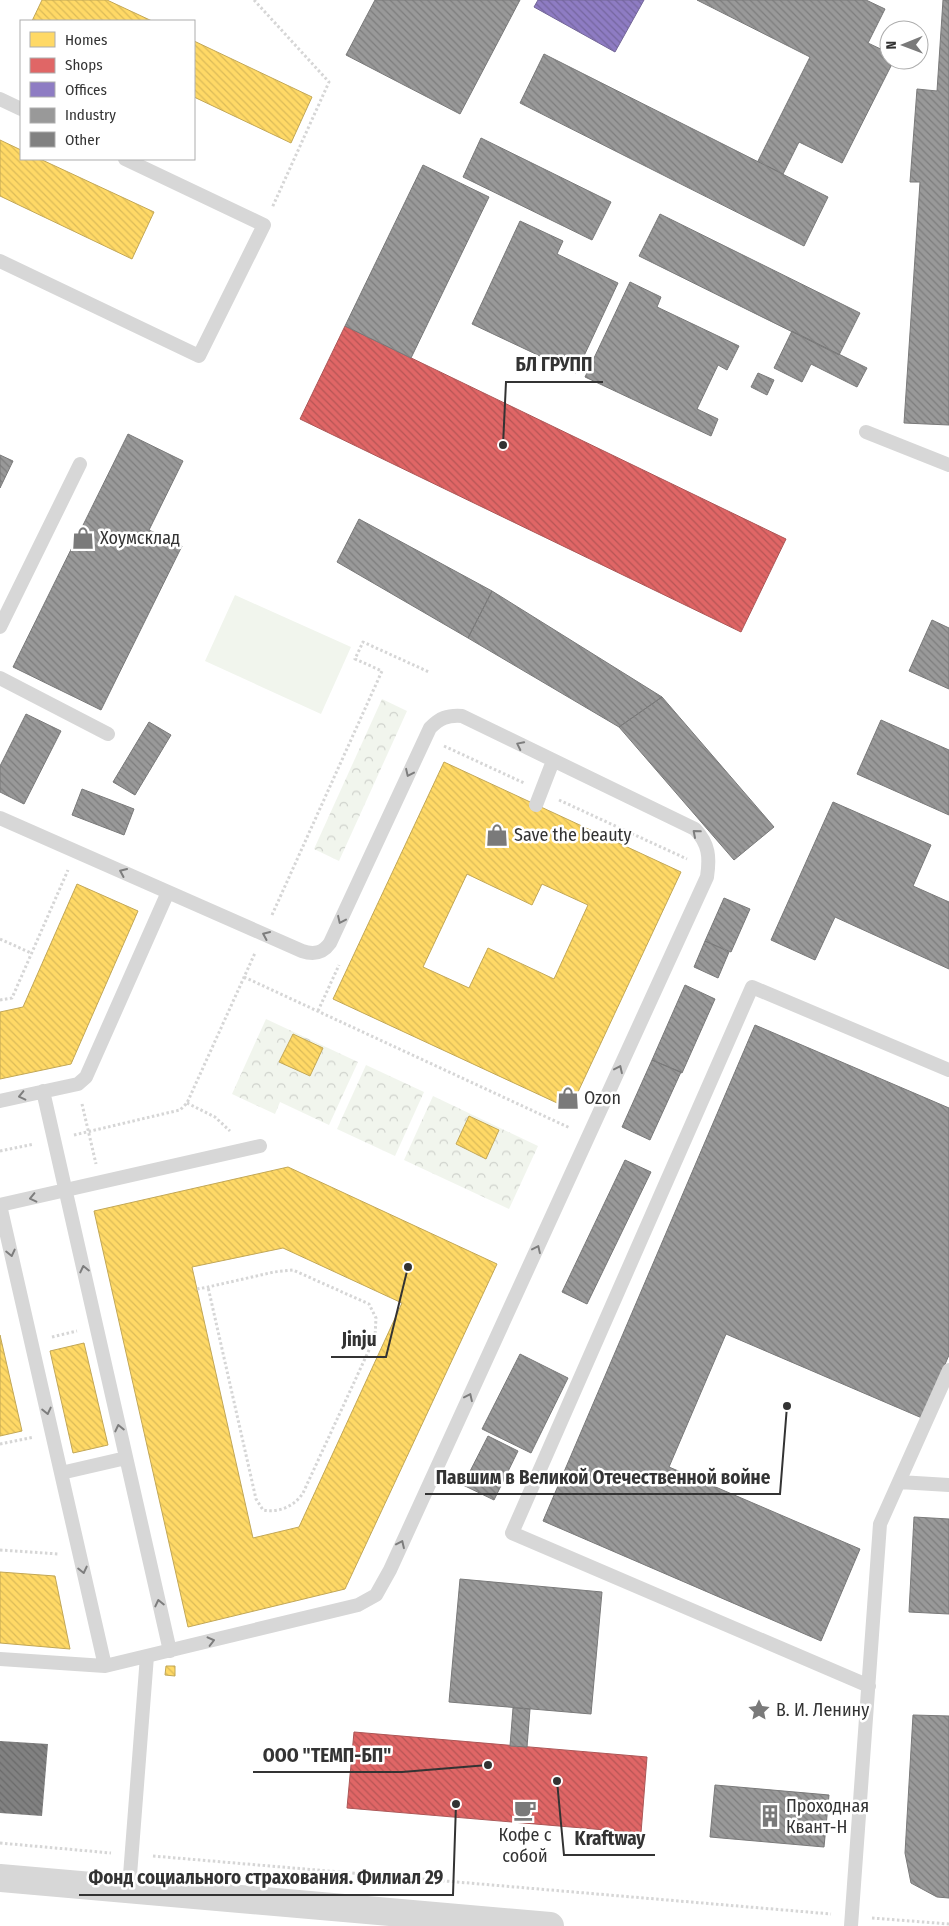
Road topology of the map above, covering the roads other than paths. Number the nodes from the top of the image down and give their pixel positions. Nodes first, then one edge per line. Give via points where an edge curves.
1 (0, 99) edge
2 (20, 109) edge
3 (127, 160) edge
4 (0, 261) edge
5 (866, 432) dead end
6 (80, 464) dead end
7 (949, 465) edge
8 (0, 627) edge
9 (0, 678) edge
10 (108, 734) dead end
11 (553, 761) junction
12 (536, 805) dead end
13 (0, 818) edge
14 (168, 892) junction
15 (949, 1070) edge
16 (43, 1091) junction
17 (0, 1101) edge
18 (260, 1146) dead end
19 (66, 1190) junction
20 (0, 1205) edge
21 (949, 1370) edge
22 (126, 1458) junction
23 (61, 1473) junction
24 (899, 1482) junction
25 (949, 1484) edge
26 (170, 1651) junction
27 (147, 1656) junction
28 (0, 1659) edge
29 (105, 1666) junction
30 (868, 1686) junction
31 (0, 1878) edge
32 (129, 1888) junction
33 (852, 1921) edge
34 (550, 1926) edge

1 - 2 lane
3 - 4 lane via 264,225 199,356
5 - 7 lane
6 - 8 lane
9 - 10 lane
11 - 12 lane
11 -> 14 lane via 462,716 446,716 438,721 430,728 326,948 310,954
26 -> 11 lane via 358,1605 369,1601 381,1589 707,877 710,858 702,837 695,829
14 -> 13 lane
14 - 16 lane via 86,1077 78,1084
15 - 30 lane via 752,987 512,1533
16 -> 17 lane
16 - 19 lane
18 - 19 lane
19 -> 20 lane
22 -> 19 lane
20 -> 23 lane
21 - 24 lane
22 - 23 lane
26 -> 22 lane
23 -> 29 lane
24 - 25 lane
24 - 30 lane via 880,1524
26 - 27 lane
27 - 29 lane
27 - 32 lane
28 - 29 lane
30 - 33 lane
31 - 32 street
32 - 34 street

